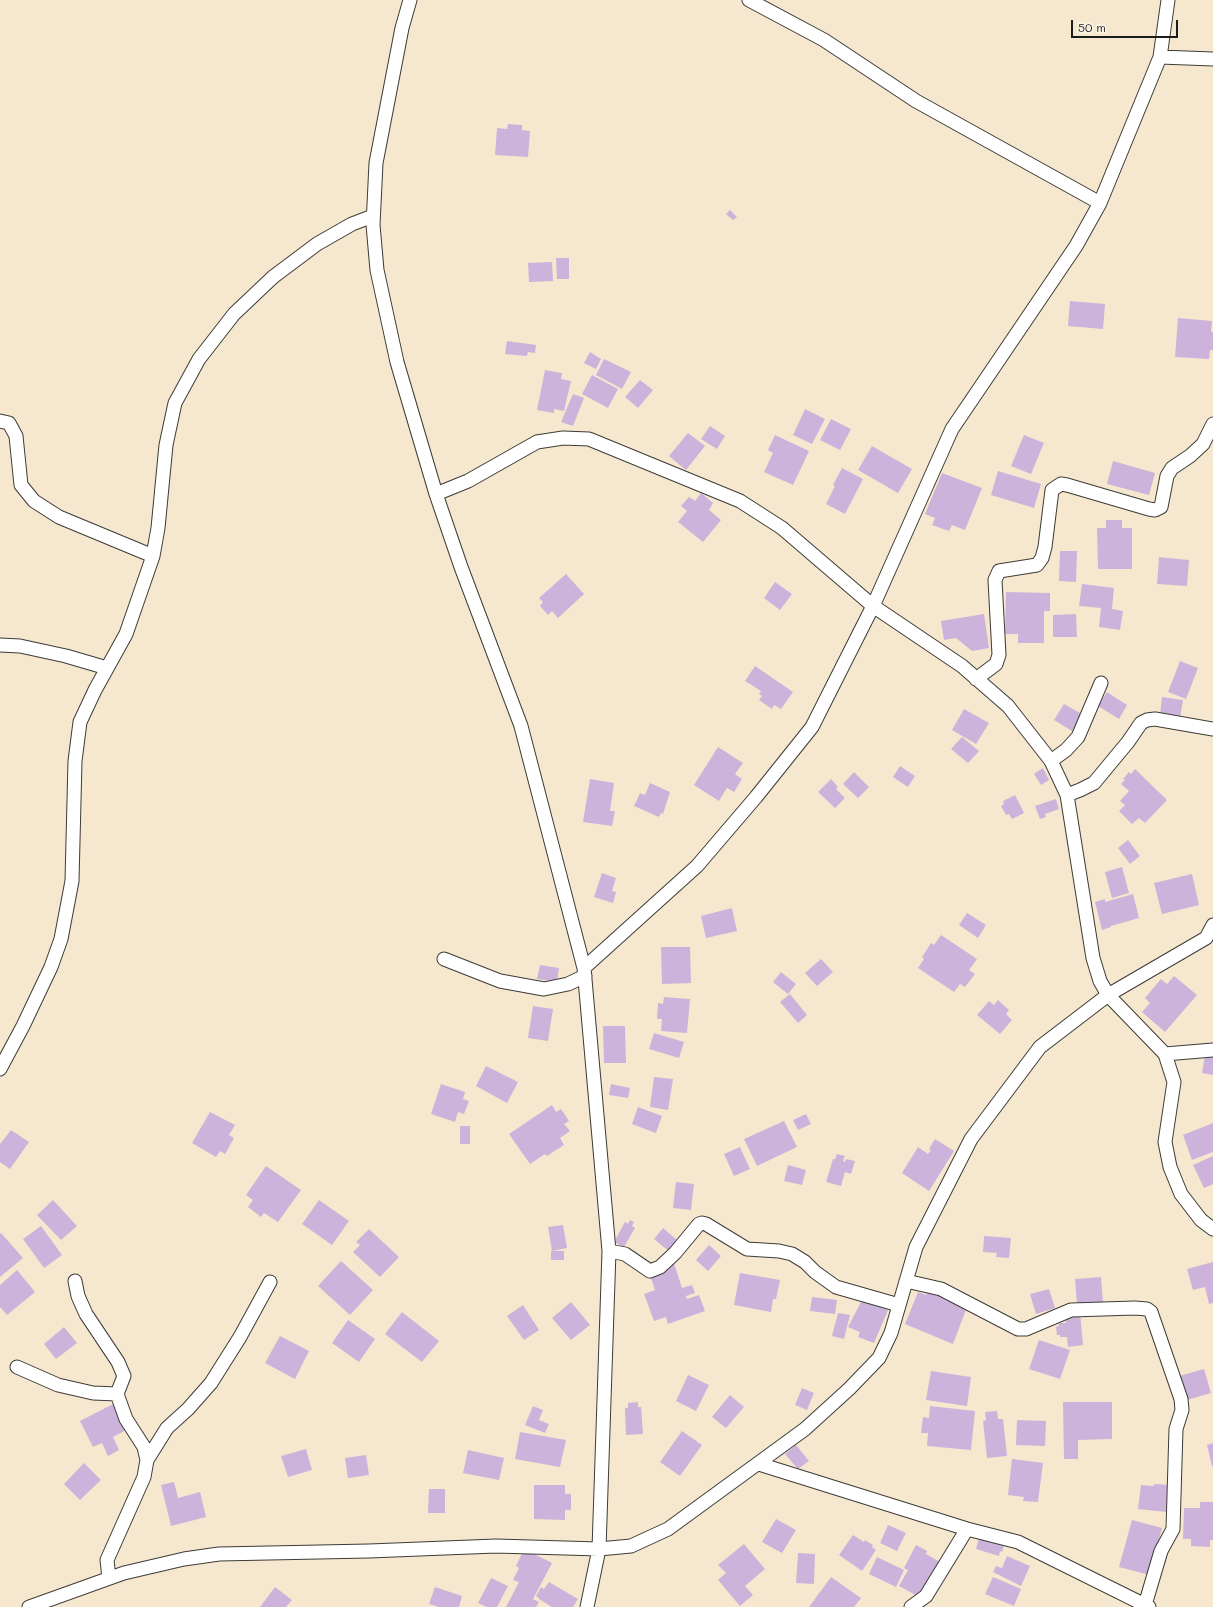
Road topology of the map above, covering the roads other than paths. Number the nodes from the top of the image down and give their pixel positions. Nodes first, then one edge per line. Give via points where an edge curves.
1 (410, 0) edge
2 (749, 0) edge
3 (1168, 0) edge
4 (1160, 57) junction
5 (1213, 59) edge
6 (1100, 203) junction
7 (373, 216) junction
8 (0, 420) edge
9 (1213, 424) edge
10 (436, 494) junction
11 (153, 556) junction
12 (873, 606) junction
13 (0, 645) edge
14 (107, 668) junction
15 (976, 679) junction
16 (1102, 684) dead end
17 (1213, 729) edge
18 (1051, 761) junction
19 (1067, 795) junction
20 (1213, 925) edge
21 (444, 959) dead end
22 (584, 972) junction
23 (1108, 995) junction
24 (1213, 1050) edge
25 (1165, 1054) junction
26 (0, 1069) edge
27 (1213, 1229) edge
28 (609, 1251) junction
29 (74, 1281) dead end
30 (906, 1281) junction
31 (270, 1282) dead end
32 (899, 1305) junction
33 (17, 1367) dead end
34 (117, 1394) junction
35 (147, 1460) junction
36 (759, 1464) junction
37 (967, 1529) junction
38 (599, 1549) junction
39 (109, 1578) junction
40 (1147, 1606) edge
41 (29, 1607) edge
42 (586, 1607) edge
43 (911, 1607) edge

1 - 7 street via 402,28 376,163
2 - 6 street via 824,40 916,101
3 - 4 street
4 - 5 street
4 - 6 street
6 - 12 street via 1076,246 952,429
7 - 10 street via 377,270 385,312
7 - 11 street via 352,224 317,244 273,277 234,314 199,359 175,403 166,445
8 - 11 street via 9,423 16,436 21,485 34,501 59,517
9 - 15 street via 1203,444 1172,468 1167,476 1161,507 1155,510 1067,485 1061,484 1052,490 1042,558 1037,564 999,571 995,580 999,655 996,664
10 - 12 street via 468,481 537,442 563,438 589,439 740,501 782,528
10 - 22 street via 521,726
11 - 14 street via 126,634
12 - 15 street via 962,666
12 - 22 street via 812,727 697,866
13 - 14 street via 20,646
14 - 26 street via 80,722 75,761 72,881 61,939 51,967
15 - 18 street via 1008,706
16 - 18 street via 1078,737
17 - 19 street via 1155,719 1147,720 1141,723 1094,783
18 - 19 street
19 - 23 street via 1093,958 1100,981
20 - 23 street via 1206,938
21 - 22 street via 500,981 544,989 568,984
22 - 28 street
23 - 25 street
23 - 30 street via 1040,1047 971,1139 916,1247
24 - 25 street
25 - 27 street via 1174,1082 1165,1142 1170,1167 1181,1194 1201,1220
28 - 32 street via 625,1254 650,1271 660,1267 702,1223 747,1249 792,1254 836,1287
28 - 38 street
29 - 34 street via 86,1314 118,1362 124,1376
30 - 32 street
30 - 40 street via 941,1289 1018,1329 1026,1329 1071,1310 1135,1308 1151,1312 1182,1399 1182,1410 1176,1429 1173,1528 1161,1551
31 - 35 street via 211,1383 167,1428
32 - 36 street via 879,1358 805,1429
33 - 34 street via 58,1385
34 - 35 street via 126,1419 144,1447
35 - 39 street via 144,1477 107,1560
36 - 37 street
36 - 38 street via 668,1530 631,1546
37 - 40 street via 1018,1542
37 - 43 street via 926,1596
38 - 39 street via 496,1546 219,1554 184,1559
38 - 42 street
39 - 41 street

